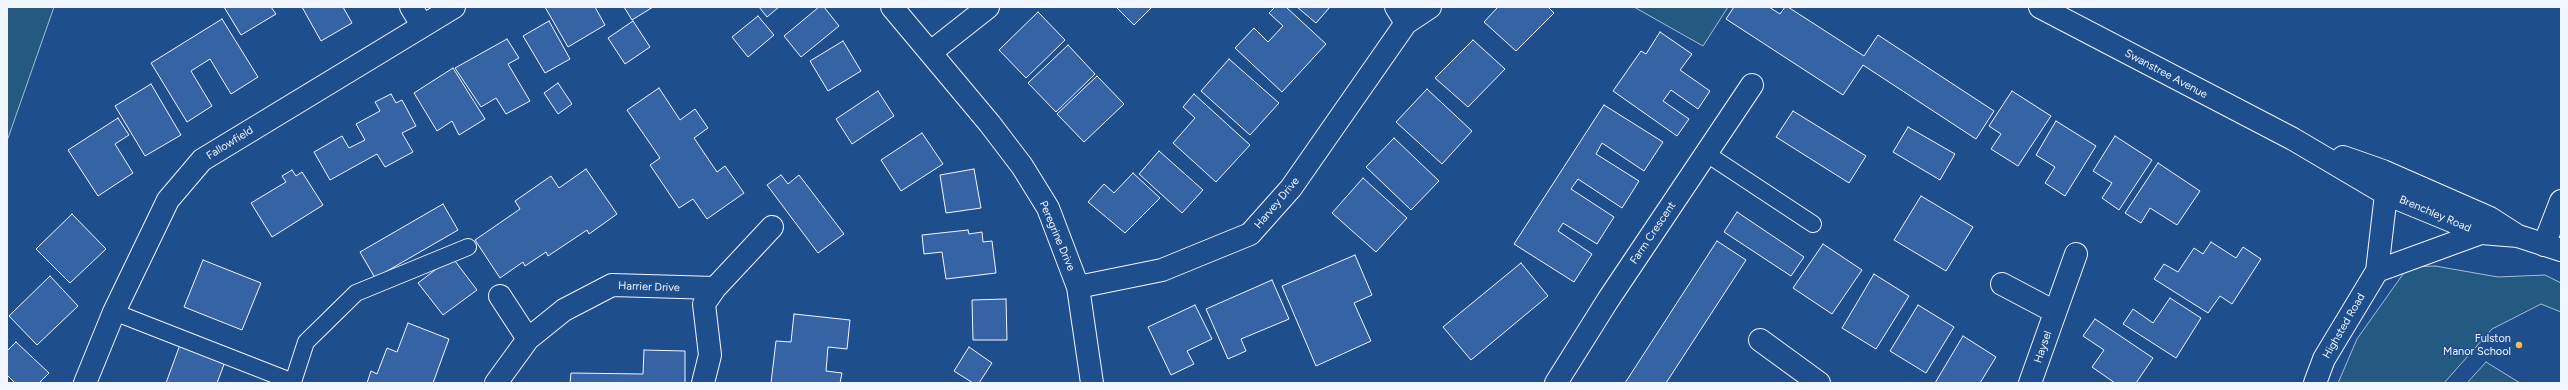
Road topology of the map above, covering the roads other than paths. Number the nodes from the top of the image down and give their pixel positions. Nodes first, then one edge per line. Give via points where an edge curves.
1 (454, 7) edge
2 (892, 7) edge
3 (988, 7) edge
4 (1430, 7) edge
5 (2040, 7) edge
6 (1401, 15) edge
7 (416, 16) edge
8 (931, 52) junction
9 (1752, 85) dead end
10 (2293, 139) junction
11 (1707, 154) junction
12 (2383, 171) joint
13 (2419, 188) junction
14 (2386, 194) junction
15 (2561, 200) edge
16 (1813, 224) dead end
17 (772, 226) dead end
18 (2481, 233) junction
19 (2518, 236) junction
20 (468, 247) dead end
21 (2552, 247) edge
22 (2076, 254) dead end
23 (2377, 271) junction
24 (2002, 284) dead end
25 (1078, 287) junction
26 (714, 288) junction
27 (500, 296) dead end
28 (114, 312) junction
29 (2055, 312) junction
30 (528, 339) junction
31 (1760, 340) dead end
32 (1809, 380) edge
33 (85, 383) edge
34 (496, 383) edge
35 (702, 383) edge
36 (1092, 383) edge
37 (1556, 383) edge
38 (2030, 383) edge
39 (2315, 383) edge

1 - 7 street, Fallowfield
2 - 8 street, Peregrine Drive
3 - 8 street
4 - 6 street, Harvey Drive
5 - 10 street, Swanstree Avenue
6 - 25 street, Harvey Drive via 1291,188 1250,234 1162,270
7 - 28 street, Fallowfield via 202,160 168,200
8 - 25 street, Peregrine Drive via 1022,166 1048,208
9 - 11 street, Farm Crescent
10 - 12 street, Swanstree Avenue
10 - 14 street, Swanstree Avenue
11 - 16 lane
11 - 37 street, Farm Crescent via 1608,300
12 - 13 street, Brenchley Road
13 - 14 street, Brenchley Road
13 - 19 street, Brenchley Road via 2490,218
14 - 18 street, Brenchley Road
14 - 23 street, Highsted Road
15 - 21 street
17 - 26 street
18 - 19 street, Brenchley Road
18 - 23 street
19 - 21 street, Brenchley Road
20 - 28 lane via 356,293 306,342 294,382
22 - 29 street, Haysel
23 - 39 street, Highsted Road via 2324,359
24 - 29 street
25 - 36 street, Peregrine Drive
26 - 30 street, Harrier Drive via 612,286 564,310
26 - 35 street via 704,304 710,354
27 - 30 street
28 - 33 street, Fallowfield
29 - 38 street, Haysel
30 - 34 street, Harrier Drive
31 - 32 street

